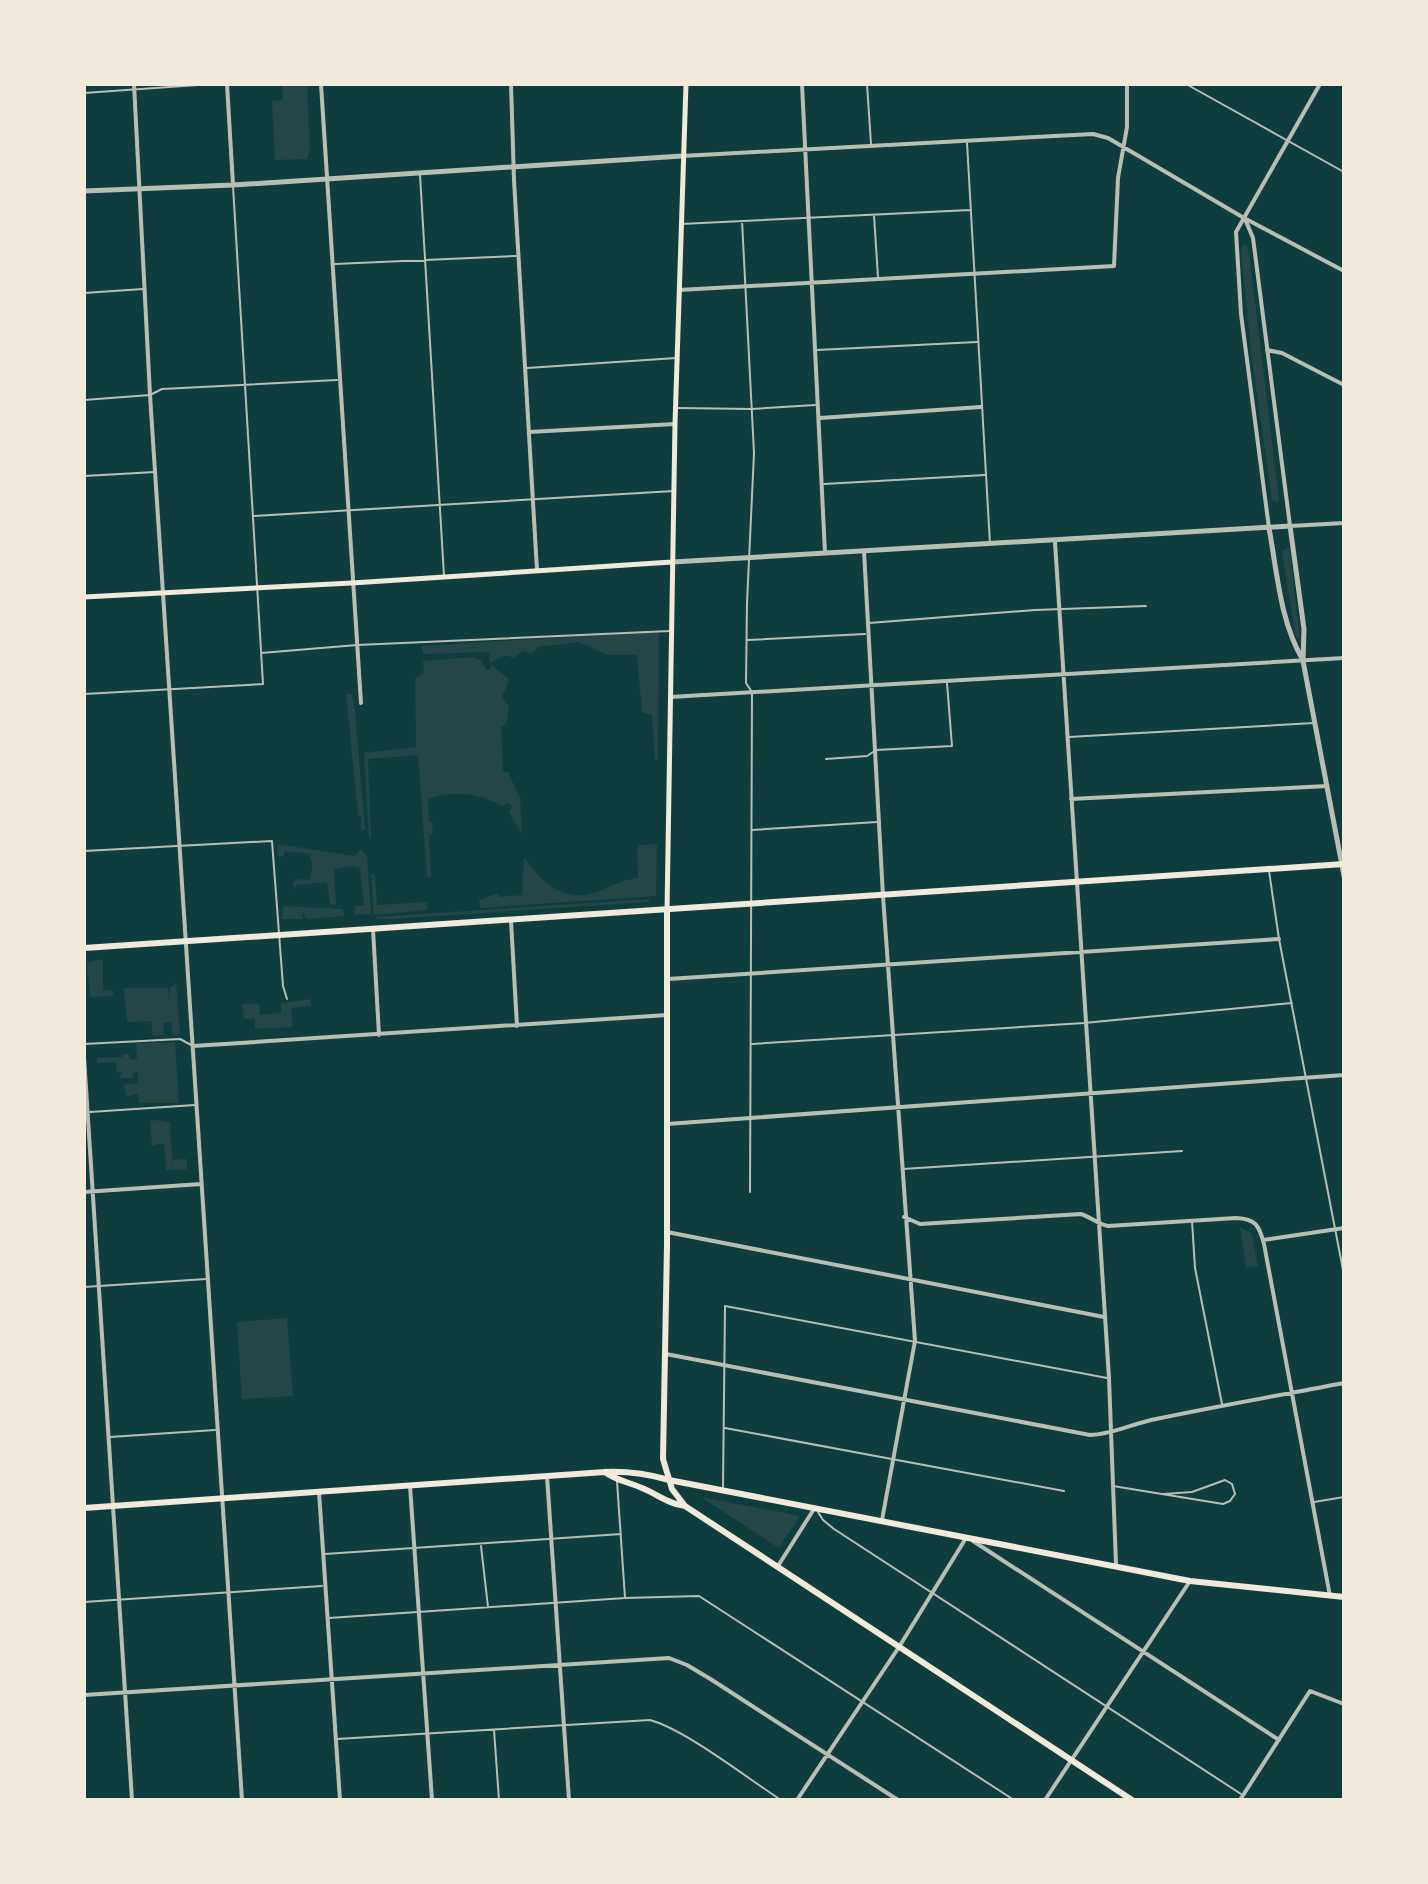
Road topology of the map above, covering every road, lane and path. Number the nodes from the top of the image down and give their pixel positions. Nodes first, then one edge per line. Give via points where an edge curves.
1 (212, 84) edge
2 (227, 84) edge
3 (321, 84) edge
4 (511, 84) edge
5 (686, 84) edge
6 (802, 84) edge
7 (867, 84) edge
8 (1127, 84) edge
9 (1186, 84) edge
10 (1320, 84) edge
11 (134, 87) edge
12 (84, 93) edge
13 (967, 140) junction
14 (1288, 140) junction
15 (871, 146) junction
16 (1122, 148) junction
17 (805, 150) junction
18 (682, 156) junction
19 (513, 166) junction
20 (419, 171) junction
21 (1344, 172) edge
22 (328, 178) junction
23 (233, 185) junction
24 (140, 187) junction
25 (84, 191) edge
26 (970, 210) junction
27 (874, 214) junction
28 (809, 218) junction
29 (1244, 218) junction
30 (742, 221) junction
31 (680, 225) junction
32 (518, 256) junction
33 (425, 261) junction
34 (333, 264) junction
35 (1344, 271) edge
36 (974, 275) junction
37 (878, 280) junction
38 (813, 283) junction
39 (745, 287) junction
40 (145, 289) junction
41 (679, 290) junction
42 (84, 293) edge
43 (977, 342) junction
44 (816, 350) junction
45 (1267, 350) junction
46 (678, 358) junction
47 (526, 368) junction
48 (340, 380) junction
49 (245, 384) junction
50 (1344, 385) edge
51 (150, 395) junction
52 (84, 400) edge
53 (819, 404) junction
54 (981, 407) junction
55 (676, 408) junction
56 (752, 409) junction
57 (820, 418) junction
58 (675, 424) junction
59 (529, 432) junction
60 (156, 472) junction
61 (985, 475) junction
62 (84, 476) edge
63 (823, 484) junction
64 (674, 491) junction
65 (534, 500) junction
66 (440, 505) junction
67 (348, 511) junction
68 (252, 516) junction
69 (1344, 523) edge
70 (1290, 526) junction
71 (1269, 528) junction
72 (1055, 542) junction
73 (990, 545) junction
74 (864, 551) junction
75 (825, 553) junction
76 (749, 558) junction
77 (672, 562) junction
78 (537, 570) junction
79 (445, 577) junction
80 (352, 583) junction
81 (256, 588) junction
82 (163, 593) junction
83 (84, 597) edge
84 (1146, 606) dead end
85 (1060, 610) junction
86 (868, 623) junction
87 (671, 631) junction
88 (868, 634) junction
89 (747, 640) junction
90 (357, 645) junction
91 (261, 653) junction
92 (1344, 658) edge
93 (1303, 661) junction
94 (1065, 674) junction
95 (947, 682) junction
96 (872, 687) junction
97 (169, 690) junction
98 (752, 692) junction
99 (84, 694) edge
100 (670, 697) junction
101 (361, 703) dead end
102 (1315, 723) junction
103 (1067, 737) junction
104 (876, 750) junction
105 (826, 759) dead end
106 (1327, 786) junction
107 (1071, 799) junction
108 (879, 822) junction
109 (751, 830) junction
110 (180, 845) junction
111 (84, 851) edge
112 (1343, 864) edge
113 (1269, 870) junction
114 (1344, 876) edge
115 (1076, 882) junction
116 (883, 896) junction
117 (752, 904) junction
118 (667, 911) junction
119 (511, 921) junction
120 (373, 929) junction
121 (280, 935) junction
122 (1279, 939) junction
123 (186, 942) junction
124 (84, 948) edge
125 (1080, 953) junction
126 (888, 966) junction
127 (752, 974) junction
128 (668, 979) junction
129 (287, 999) dead end
130 (1292, 1003) junction
131 (667, 1015) junction
132 (1084, 1023) junction
133 (517, 1027) junction
134 (379, 1036) junction
135 (892, 1036) junction
136 (84, 1044) edge
137 (751, 1044) junction
138 (193, 1046) junction
139 (84, 1057) edge
140 (1344, 1075) edge
141 (1307, 1079) junction
142 (1090, 1094) junction
143 (196, 1105) junction
144 (897, 1106) junction
145 (88, 1112) junction
146 (750, 1116) junction
147 (667, 1124) junction
148 (1182, 1151) dead end
149 (1094, 1157) junction
150 (902, 1169) junction
151 (201, 1184) junction
152 (84, 1192) edge
153 (93, 1192) junction
154 (750, 1192) dead end
155 (904, 1217) junction
156 (1192, 1220) junction
157 (1098, 1225) junction
158 (1344, 1228) edge
159 (1335, 1229) junction
160 (667, 1232) junction
161 (1263, 1240) junction
162 (1344, 1275) edge
163 (207, 1279) junction
164 (910, 1281) junction
165 (84, 1287) edge
166 (98, 1287) junction
167 (1105, 1317) junction
168 (915, 1341) junction
169 (666, 1354) junction
170 (724, 1366) junction
171 (1109, 1378) junction
172 (1344, 1383) edge
173 (1292, 1392) junction
174 (905, 1402) junction
175 (1222, 1405) junction
176 (723, 1428) junction
177 (218, 1430) junction
178 (1110, 1430) junction
179 (109, 1437) junction
180 (894, 1458) junction
181 (605, 1472) junction
182 (547, 1476) junction
183 (617, 1480) junction
184 (669, 1480) junction
185 (410, 1486) junction
186 (1112, 1486) junction
187 (723, 1489) junction
188 (1064, 1491) dead end
189 (319, 1492) junction
190 (1163, 1494) junction
191 (1344, 1497) edge
192 (221, 1498) junction
193 (1313, 1502) junction
194 (113, 1506) junction
195 (685, 1506) junction
196 (815, 1507) junction
197 (84, 1508) edge
198 (882, 1520) junction
199 (621, 1534) junction
200 (967, 1537) junction
201 (552, 1539) junction
202 (481, 1545) junction
203 (415, 1548) junction
204 (324, 1554) junction
205 (1116, 1564) junction
206 (777, 1566) junction
207 (1190, 1581) junction
208 (326, 1586) junction
209 (227, 1592) junction
210 (933, 1592) junction
211 (1330, 1596) junction
212 (1344, 1597) edge
213 (625, 1598) junction
214 (118, 1600) junction
215 (84, 1602) edge
216 (557, 1604) junction
217 (488, 1609) junction
218 (419, 1613) junction
219 (328, 1618) junction
220 (899, 1647) junction
221 (1144, 1652) junction
222 (561, 1665) junction
223 (423, 1674) junction
224 (333, 1680) junction
225 (235, 1687) junction
226 (125, 1693) junction
227 (84, 1695) edge
228 (861, 1702) junction
229 (1344, 1704) edge
230 (1107, 1707) junction
231 (564, 1724) junction
232 (494, 1729) junction
233 (428, 1734) junction
234 (336, 1739) junction
235 (1279, 1740) junction
236 (827, 1754) junction
237 (1071, 1760) junction
238 (1241, 1797) edge
239 (132, 1800) edge
240 (242, 1800) edge
241 (340, 1800) edge
242 (432, 1800) edge
243 (499, 1800) edge
244 (569, 1800) edge
245 (781, 1800) edge
246 (797, 1800) edge
247 (898, 1800) edge
248 (1014, 1800) edge
249 (1045, 1800) edge
250 (1132, 1800) edge

1 - 11 lane
2 - 23 street
3 - 22 street
4 - 19 street
5 - 18 main road
6 - 17 street
7 - 15 lane
8 - 16 street
9 - 14 lane
10 - 14 street
11 - 12 lane
11 - 24 street
13 - 15 street
13 - 16 street via 1093,134
13 - 26 lane
14 - 21 lane
14 - 29 street
15 - 17 street
16 - 29 street
16 - 36 street via 1114,266
17 - 18 street
17 - 28 street
18 - 19 street
18 - 31 main road
19 - 20 street
19 - 32 street
20 - 22 street
20 - 33 lane
22 - 23 street
22 - 34 street
23 - 24 street
23 - 49 lane
24 - 25 street
24 - 40 street
26 - 27 lane
26 - 36 lane
27 - 28 lane
27 - 37 lane
28 - 30 lane
28 - 38 street
29 - 35 street
29 - 45 street via 1253,238
29 - 71 street via 1236,232 1235,254
30 - 31 lane
30 - 39 lane
31 - 41 main road
32 - 33 lane
32 - 47 street
33 - 34 lane
33 - 66 lane
34 - 48 street
36 - 37 street
36 - 43 lane
37 - 38 street
38 - 39 street
38 - 44 street
39 - 41 street
39 - 56 lane
40 - 42 lane
40 - 51 street
41 - 46 main road
43 - 44 lane
43 - 54 lane
44 - 53 street
45 - 50 street
45 - 70 street
46 - 47 lane
46 - 55 main road
47 - 59 street
48 - 49 lane
48 - 67 street
49 - 51 lane via 162,389
49 - 68 lane
51 - 52 lane
51 - 60 street
53 - 56 lane
53 - 57 street
54 - 57 street
54 - 61 lane
55 - 56 lane
55 - 58 main road
56 - 76 lane
57 - 63 street
58 - 59 street
58 - 64 main road
59 - 65 street
60 - 62 lane
60 - 82 street
61 - 63 lane
61 - 73 lane
63 - 75 street
64 - 65 lane
64 - 77 main road
65 - 66 lane
65 - 78 street
66 - 67 lane
66 - 79 lane
67 - 68 lane
67 - 80 street
68 - 81 lane
69 - 70 street
70 - 71 street
70 - 93 street via 1304,629
71 - 72 street
71 - 93 street via 1293,644
72 - 73 street
72 - 85 street
73 - 74 street
74 - 75 street
74 - 86 street
75 - 76 street
76 - 77 street
76 - 89 lane
77 - 78 main road
77 - 87 main road
78 - 79 main road
79 - 80 main road
80 - 81 main road
80 - 90 street
81 - 82 main road
81 - 91 lane
82 - 83 main road
82 - 97 street
84 - 85 lane
85 - 86 lane
85 - 94 street
86 - 88 street
87 - 90 lane
87 - 100 main road
88 - 89 lane
88 - 96 street
89 - 98 lane via 746,683
90 - 91 lane
90 - 101 street
91 - 97 lane via 263,684
92 - 93 street
93 - 94 street
93 - 102 street
94 - 95 street
94 - 103 street
95 - 96 street
95 - 104 lane via 952,746
96 - 98 street
96 - 104 street
97 - 99 lane
97 - 110 street
98 - 100 street
98 - 109 lane
100 - 118 main road
102 - 103 lane
102 - 106 street
103 - 107 street
104 - 105 lane via 867,756
104 - 108 street
106 - 107 street
106 - 112 street
107 - 115 street
108 - 109 lane
108 - 116 street
109 - 117 lane
110 - 111 lane
110 - 121 lane via 272,841
110 - 123 street
112 - 113 main road
112 - 114 street
113 - 115 main road
113 - 122 lane
115 - 116 main road
115 - 125 street
116 - 117 main road
116 - 126 street
117 - 118 main road
117 - 127 lane
118 - 119 main road
118 - 128 main road
119 - 120 main road
119 - 133 street
120 - 121 main road
120 - 134 street
121 - 123 main road
121 - 129 lane
122 - 125 street
122 - 130 lane
123 - 124 main road
123 - 138 street
125 - 126 street
125 - 132 street
126 - 127 street
126 - 135 street
127 - 128 street
127 - 137 lane
128 - 131 main road
130 - 132 lane
130 - 141 lane
131 - 133 street
131 - 147 main road
132 - 135 lane
132 - 142 street
133 - 134 street
134 - 138 street
135 - 137 lane
135 - 144 street
136 - 138 lane via 180,1039
137 - 146 lane
138 - 143 street
139 - 145 street
140 - 141 street
141 - 142 street
141 - 159 lane
142 - 144 street
142 - 149 street
143 - 145 lane
143 - 151 street
144 - 146 street
144 - 150 street
145 - 153 street
146 - 147 street
146 - 154 lane
147 - 160 main road
148 - 149 lane
149 - 150 lane
149 - 157 street
150 - 155 street
151 - 153 street
151 - 163 street
152 - 153 street
153 - 166 street
155 - 157 street via 920,1224 1081,1214
155 - 164 street
156 - 157 street
156 - 161 street via 1254,1220
156 - 175 lane via 1195,1268
157 - 167 street
158 - 159 street
159 - 161 street
159 - 162 lane
160 - 164 street
160 - 169 main road
161 - 173 street
163 - 166 lane
163 - 177 street
164 - 167 street
164 - 168 street
165 - 166 lane
166 - 179 street
167 - 171 street
168 - 170 lane via 725,1306
168 - 171 lane
168 - 174 street
169 - 170 street
169 - 184 main road via 663,1459
170 - 174 street
170 - 176 lane
171 - 178 street
172 - 173 street
173 - 175 street
173 - 193 street
174 - 178 street via 1090,1435
174 - 180 street
175 - 178 street
176 - 180 lane
176 - 187 lane
177 - 179 lane
177 - 192 street
178 - 186 street
179 - 194 street
180 - 188 lane
180 - 198 street
181 - 182 main road
181 - 183 main road
181 - 184 main road
182 - 185 main road
182 - 201 street
183 - 195 main road
183 - 199 lane
184 - 187 main road
184 - 195 main road
185 - 189 main road
185 - 203 street
186 - 190 lane
186 - 205 street
187 - 196 main road
189 - 192 main road
189 - 204 street
190 - 190 lane via 1192,1492 1225,1480 1235,1494 1223,1504
191 - 193 lane
192 - 194 main road
192 - 209 street
193 - 211 street
194 - 197 main road
194 - 214 street
195 - 206 main road
196 - 198 main road
196 - 206 street
196 - 210 lane via 834,1529
198 - 200 main road
199 - 201 lane
199 - 213 lane
200 - 205 main road
200 - 210 street
200 - 221 street
201 - 202 lane
201 - 216 street
202 - 203 lane
202 - 217 lane
203 - 204 lane
203 - 218 street
204 - 208 street
205 - 207 main road
206 - 220 main road
207 - 211 main road
207 - 221 street
208 - 209 lane
208 - 219 street
209 - 214 lane
209 - 225 street
210 - 220 street
210 - 230 lane
211 - 212 main road
213 - 216 lane
213 - 228 lane via 699,1596
214 - 215 lane
214 - 226 street
216 - 217 lane
216 - 222 street
217 - 218 lane
218 - 219 lane
218 - 223 street
219 - 224 street
220 - 228 street
220 - 237 main road
221 - 230 street
221 - 235 street
222 - 223 street
222 - 231 street
222 - 236 street via 677,1660
223 - 224 street
223 - 233 street
224 - 225 street
224 - 234 street
225 - 226 street
225 - 240 street
226 - 227 street
226 - 239 street
228 - 236 street
228 - 248 lane
229 - 235 street via 1310,1691
230 - 237 street
230 - 238 lane
231 - 232 lane
231 - 244 street
231 - 245 lane via 661,1723
232 - 233 lane
232 - 243 lane
233 - 234 lane
233 - 242 street
234 - 241 street
235 - 238 street
236 - 246 street
236 - 247 street
237 - 249 street
237 - 250 main road

